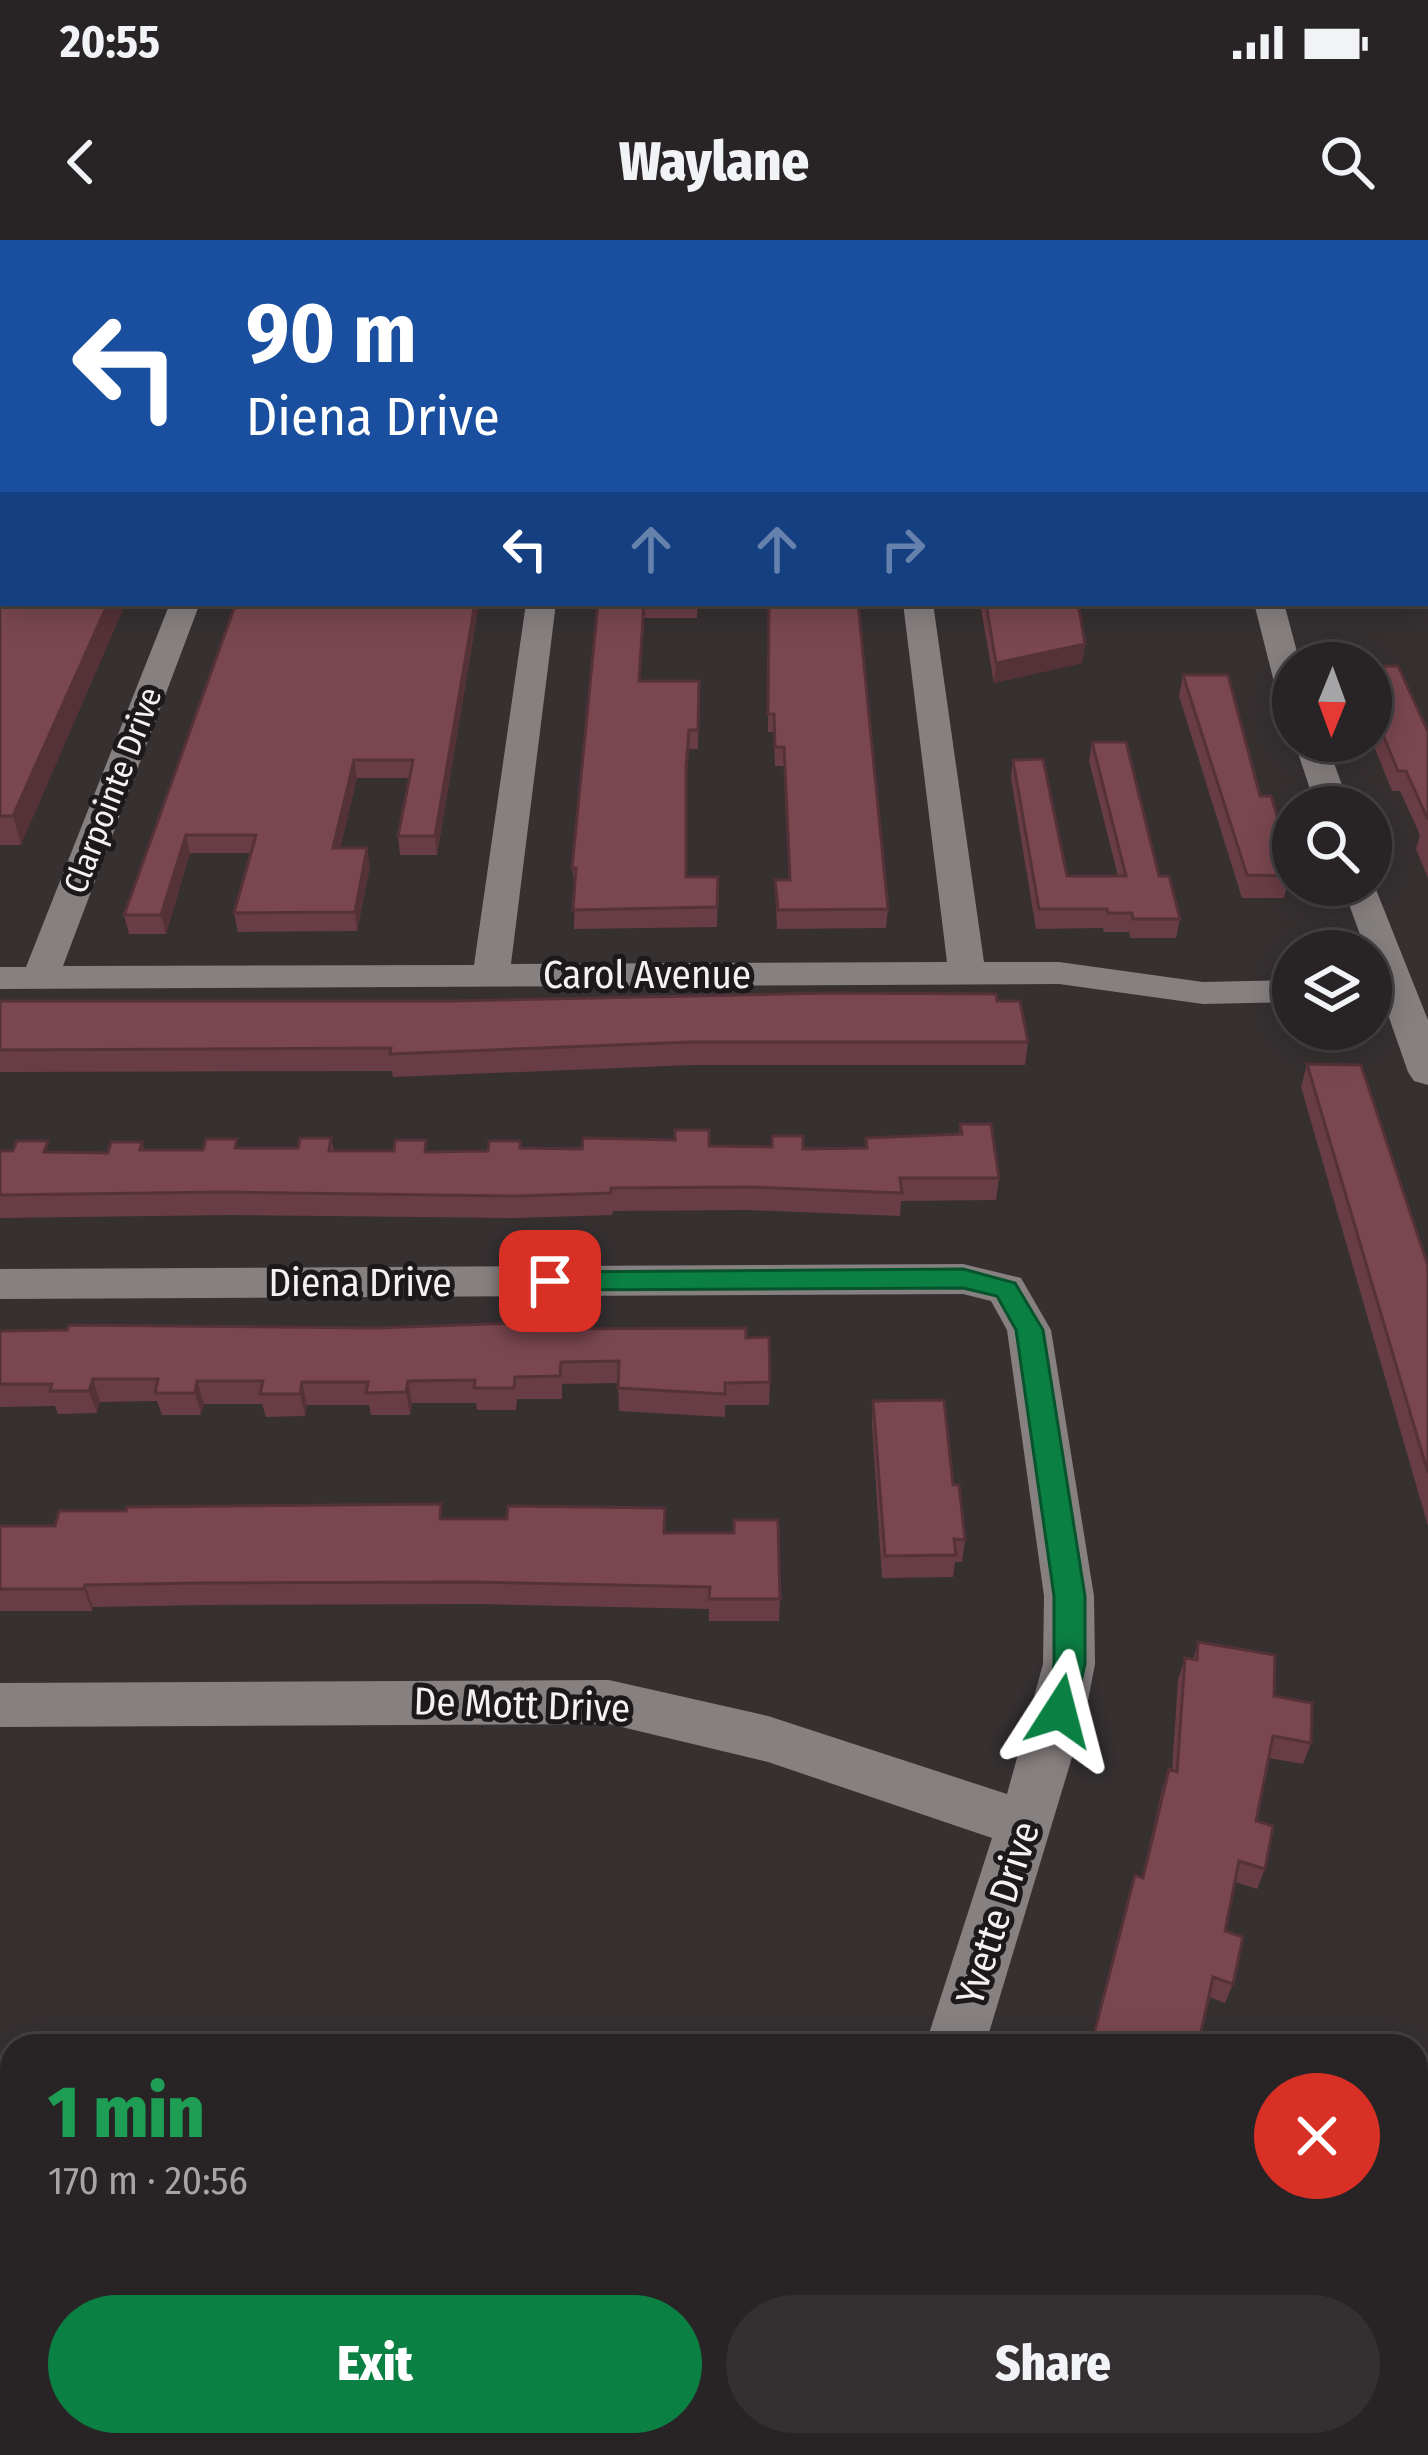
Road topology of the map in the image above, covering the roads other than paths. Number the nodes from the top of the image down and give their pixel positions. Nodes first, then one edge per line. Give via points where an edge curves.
1 (184, 606) edge
2 (541, 606) edge
3 (917, 606) edge
4 (1270, 606) edge
5 (1279, 642) edge
6 (967, 973) junction
7 (491, 975) junction
8 (40, 977) junction
9 (0, 978) edge
10 (1272, 991) edge
11 (1392, 1004) edge
12 (1428, 1072) edge
13 (0, 1285) edge
14 (1006, 1289) joint
15 (0, 1705) edge
16 (1026, 1825) junction
17 (959, 2034) edge

1 - 8 street, Clarpointe Drive
2 - 7 street
3 - 6 street
4 - 5 street
6 - 7 street, Carol Avenue
6 - 10 street, Carol Avenue
7 - 8 street, Carol Avenue
8 - 9 street, Carol Avenue
11 - 12 street
13 - 14 street, Diena Drive via 963,1279
14 - 16 street, Yvette Drive via 1029,1330 1070,1596 1060,1711
15 - 16 street, De Mott Drive via 609,1702 738,1730
16 - 17 street, Yvette Drive

